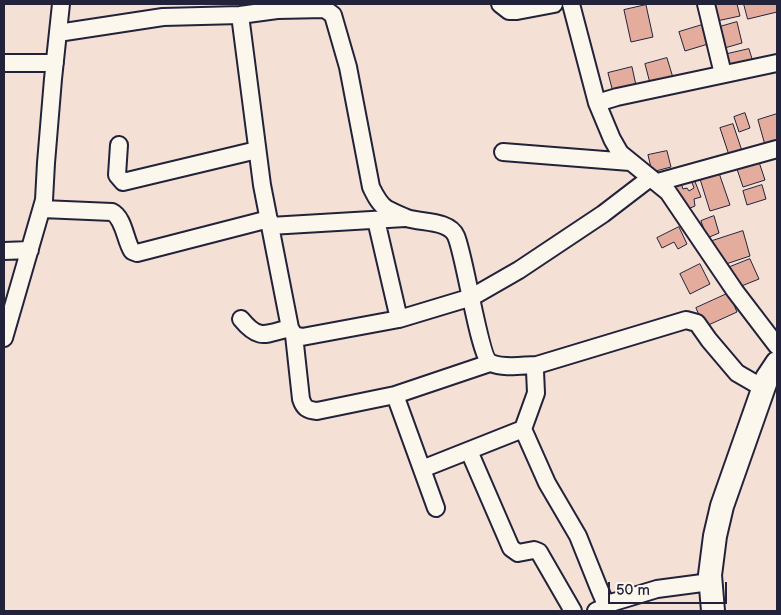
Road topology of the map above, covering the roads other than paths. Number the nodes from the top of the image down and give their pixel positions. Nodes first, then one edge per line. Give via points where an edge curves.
1 (61, 4) edge
2 (500, 4) edge
3 (554, 4) edge
4 (571, 4) edge
5 (706, 4) edge
6 (240, 16) junction
7 (58, 33) junction
8 (4, 63) edge
9 (55, 63) junction
10 (777, 63) edge
11 (723, 74) junction
12 (597, 103) junction
13 (119, 145) dead end
14 (777, 149) edge
15 (257, 150) junction
16 (503, 152) dead end
17 (630, 162) junction
18 (654, 180) junction
19 (42, 208) junction
20 (408, 218) junction
21 (376, 220) junction
22 (269, 223) junction
23 (30, 250) junction
24 (4, 251) edge
25 (472, 297) junction
26 (241, 319) dead end
27 (399, 319) junction
28 (7, 320) edge
29 (292, 332) junction
30 (4, 338) edge
31 (777, 346) edge
32 (490, 363) junction
33 (777, 363) edge
34 (537, 365) junction
35 (764, 388) junction
36 (395, 395) junction
37 (522, 429) junction
38 (469, 451) junction
39 (422, 469) junction
40 (436, 508) dead end
41 (710, 582) junction
42 (600, 608) edge
43 (572, 611) edge
44 (714, 611) edge

1 - 7 street
2 - 3 street via 509,11 517,11
4 - 12 street
5 - 11 street
6 - 7 street via 163,17
6 - 15 street
6 - 20 street via 277,10 325,9 330,12 348,67 371,187 386,208
7 - 9 street
8 - 9 street
9 - 19 street
10 - 11 street
11 - 12 street
12 - 17 street via 612,139
13 - 15 street via 116,170 123,182
14 - 18 street
15 - 22 street
16 - 17 street
17 - 18 street
18 - 25 street via 519,270
18 - 31 street via 668,192 734,291
19 - 22 street via 112,212 120,220 132,252 136,253
19 - 23 street
20 - 21 street
20 - 25 street via 447,227 453,232
21 - 22 street
21 - 27 street
22 - 29 street
23 - 24 street
23 - 28 street
25 - 27 street
25 - 32 street via 482,346
26 - 29 street via 256,334
27 - 29 street via 302,337
28 - 30 street
29 - 36 street via 300,392 303,406 308,410 317,411
32 - 34 street
32 - 36 street
33 - 35 main road
34 - 35 street via 692,320 737,373
34 - 37 street via 536,393
35 - 41 main road via 722,506
36 - 39 street
37 - 38 street
37 - 42 street via 578,536 604,600
38 - 39 street
38 - 43 street via 511,548 518,553 539,552
39 - 40 street
41 - 42 street via 657,589
41 - 44 main road

